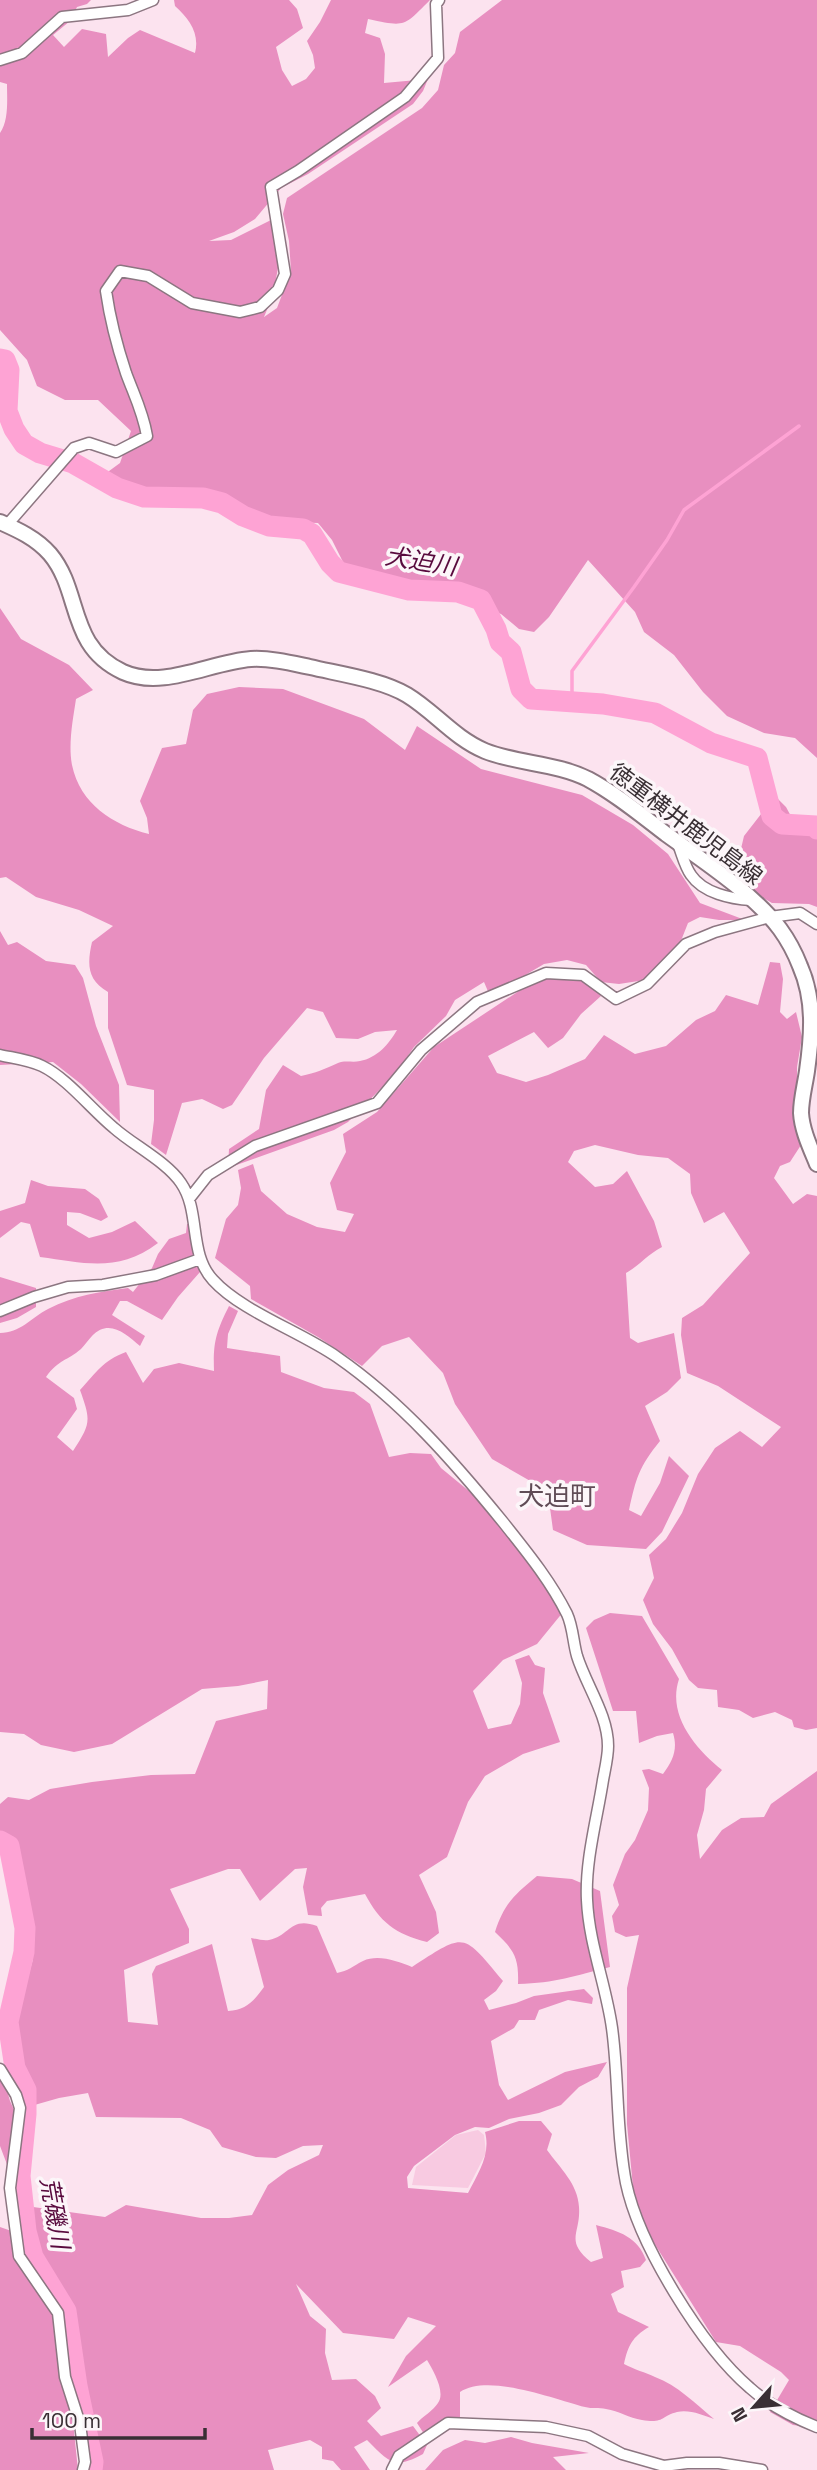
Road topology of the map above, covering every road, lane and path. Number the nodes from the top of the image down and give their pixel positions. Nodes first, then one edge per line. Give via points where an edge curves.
1 (153, 0) edge
2 (439, 0) edge
3 (0, 60) edge
4 (4, 524) edge
5 (769, 917) junction
6 (817, 924) edge
7 (814, 992) edge
8 (0, 1055) edge
9 (817, 1164) edge
10 (189, 1199) junction
11 (200, 1259) junction
12 (0, 1311) edge
13 (0, 2069) edge
14 (817, 2427) edge
15 (83, 2470) edge
16 (392, 2470) edge
17 (762, 2470) edge

1 - 3 street via 128,10 62,17 23,53
2 - 4 street via 438,58 405,97 271,187 285,274 278,290 260,307 240,312 192,303 148,276 120,271 106,291 110,319 147,436 116,452 89,443 74,448
4 - 5 main road, 徳重横井鹿児島線 via 34,539 50,554 92,648 122,671 136,677 162,677 253,659 397,689 470,743 586,779 677,841
5 - 6 street via 800,913
5 - 7 main road, 徳重横井鹿児島線
5 - 10 street via 686,944 647,984 616,999 583,975 546,973 477,1002 421,1050 377,1103 255,1146 208,1175
7 - 9 main road, 徳重横井鹿児島線 via 801,1113
8 - 10 street via 42,1066 171,1172
10 - 11 street
11 - 12 street via 156,1275 68,1287
11 - 14 street via 216,1283 235,1298 334,1355 420,1427 539,1567 569,1618 608,1746 587,1897 611,2018 619,2131 636,2217 669,2284 718,2354 766,2402
13 - 15 street via 20,2108 10,2188 19,2256 58,2313 65,2377 80,2424
16 - 17 street via 399,2456 448,2423 467,2423 546,2427 588,2436 622,2454 664,2466 719,2463

